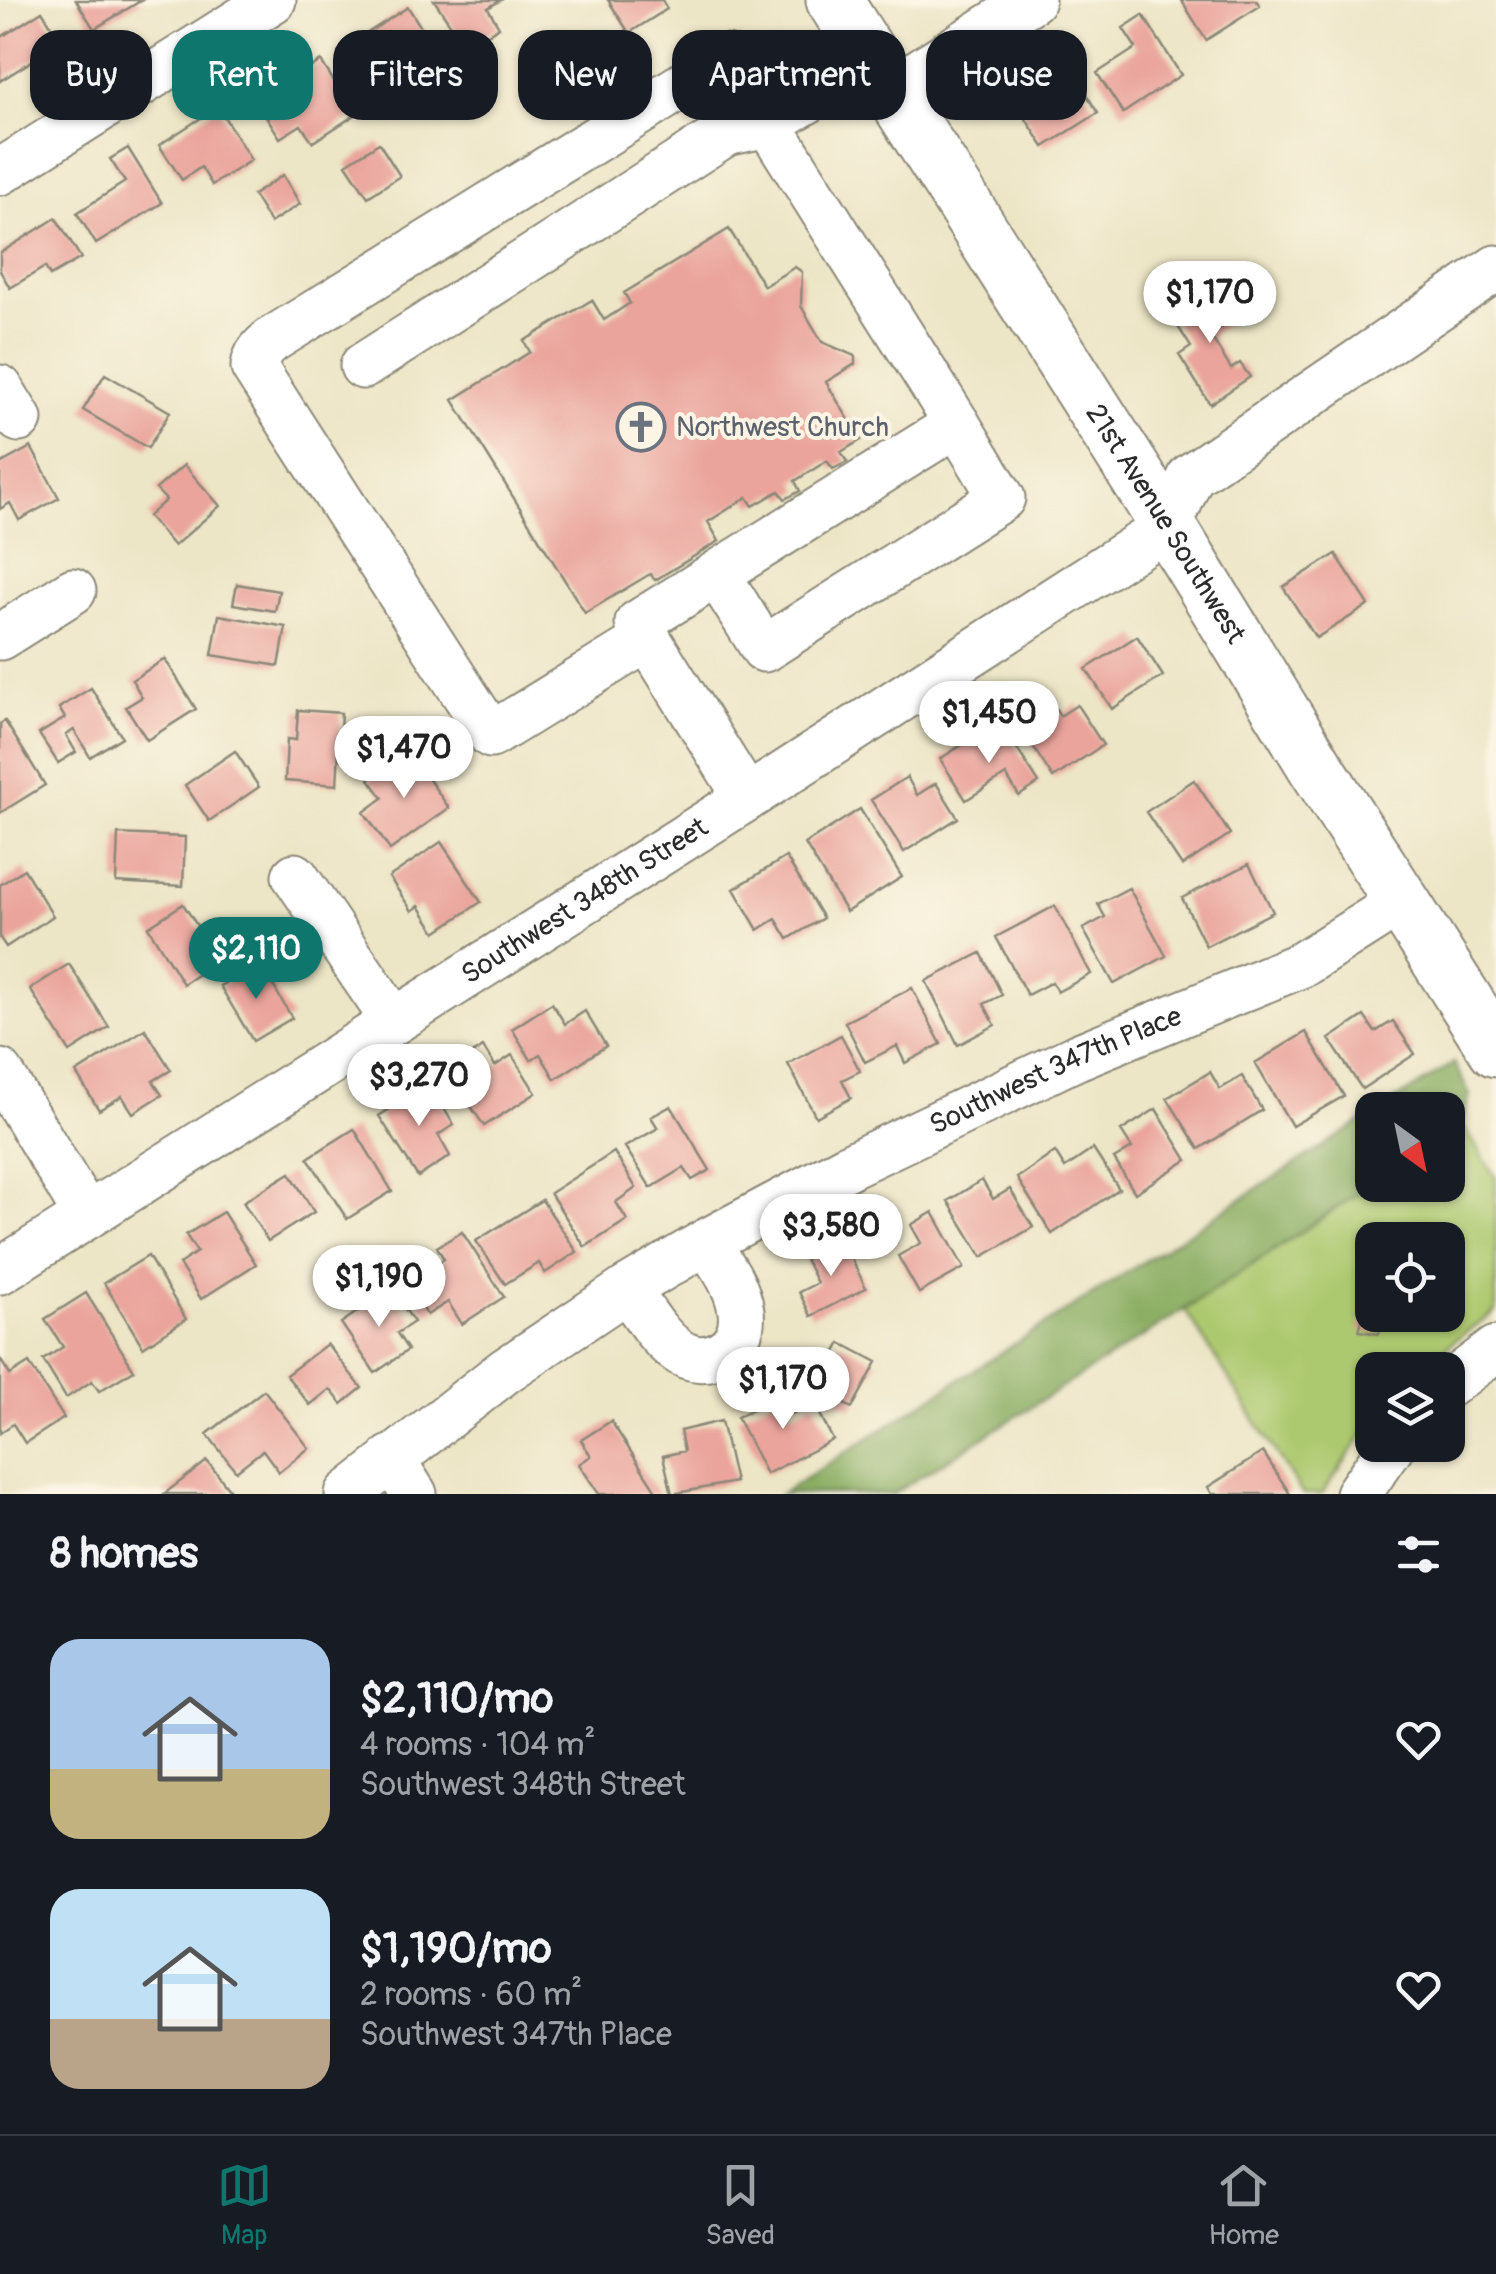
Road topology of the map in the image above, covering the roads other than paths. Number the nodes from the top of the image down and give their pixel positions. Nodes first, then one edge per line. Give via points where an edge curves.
1 (273, 0) edge
2 (834, 0) edge
3 (1032, 0) edge
4 (853, 30) edge
5 (906, 64) edge
6 (906, 114) edge
7 (777, 120) edge
8 (767, 124) junction
9 (0, 172) edge
10 (1496, 268) edge
11 (363, 366) dead end
12 (957, 424) junction
13 (1169, 526) junction
14 (716, 574) junction
15 (73, 590) dead end
16 (0, 637) edge
17 (647, 639) junction
18 (746, 798) junction
19 (295, 876) dead end
20 (1402, 901) junction
21 (394, 1021) junction
22 (1490, 1028) edge
23 (0, 1072) edge
24 (87, 1216) junction
25 (706, 1242) junction
26 (0, 1271) edge
27 (627, 1289) junction
28 (1496, 1349) edge
29 (1465, 1372) edge
30 (1380, 1462) edge
31 (403, 1476) edge
32 (348, 1494) edge
33 (1358, 1494) edge

1 - 9 street
2 - 4 main road, 21st Avenue Southwest
3 - 5 street
6 - 13 main road, 21st Avenue Southwest
7 - 8 street
8 - 11 street via 726,133
8 - 12 street
8 - 17 street via 726,58 273,338 254,360 491,734
10 - 13 street via 1191,476
12 - 14 street
12 - 14 street via 1002,498 764,649
13 - 18 street, Southwest 348th Street
13 - 20 main road, 21st Avenue Southwest
14 - 17 street via 638,623
15 - 16 street
17 - 18 street
18 - 21 street, Southwest 348th Street
19 - 21 street
20 - 22 main road, 21st Avenue Southwest
20 - 25 street, Southwest 347th Place via 1303,964 1077,1057
21 - 24 street, Southwest 348th Street
23 - 24 street
24 - 26 street, Southwest 348th Street
25 - 27 street, Southwest 347th Place
25 - 27 street via 727,1272 742,1314 740,1334 718,1356 694,1359 678,1352
27 - 31 street, Southwest 347th Place via 505,1371
28 - 29 street
30 - 33 street
31 - 32 street, Southwest 347th Place

